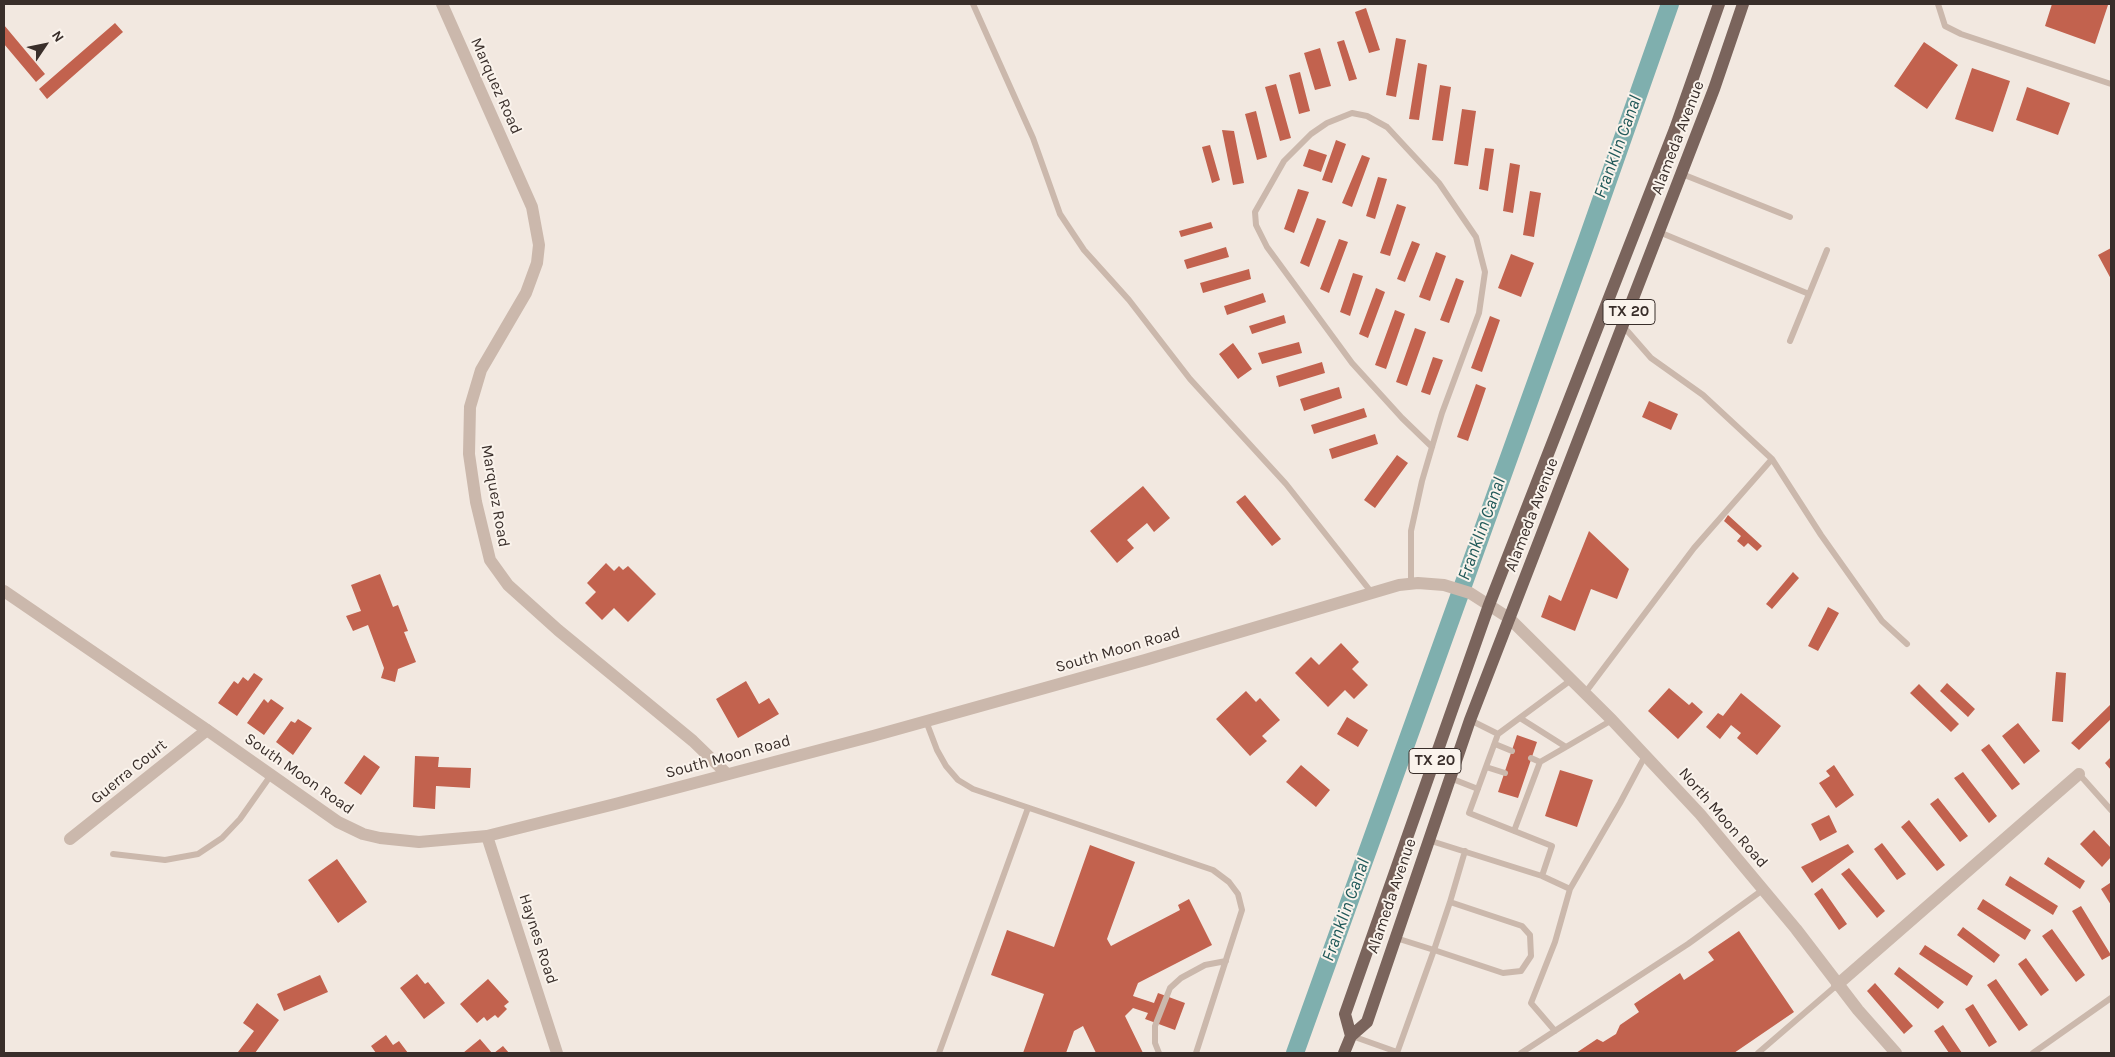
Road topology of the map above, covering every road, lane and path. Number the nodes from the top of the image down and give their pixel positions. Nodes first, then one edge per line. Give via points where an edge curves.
1 (442, 4) edge
2 (973, 4) edge
3 (1719, 4) edge
4 (1743, 4) edge
5 (1938, 4) edge
6 (2111, 84) edge
7 (1682, 174) junction
8 (1790, 217) dead end
9 (1659, 232) junction
10 (1827, 250) dead end
11 (1809, 294) junction
12 (1623, 326) junction
13 (1790, 341) dead end
14 (1432, 447) junction
15 (1772, 459) junction
16 (1411, 584) junction
17 (4, 591) edge
18 (1372, 593) junction
19 (1489, 606) junction
20 (1509, 618) junction
21 (1907, 644) dead end
22 (1571, 680) junction
23 (1585, 693) junction
24 (1520, 718) junction
25 (1470, 720) junction
26 (1612, 720) junction
27 (926, 722) junction
28 (207, 730) junction
29 (1498, 734) junction
30 (1494, 744) junction
31 (1566, 747) junction
32 (1512, 750) dead end
33 (1645, 755) junction
34 (1531, 758) dead end
35 (1540, 762) junction
36 (1486, 767) junction
37 (1505, 773) dead end
38 (727, 774) junction
39 (2079, 774) joint
40 (271, 775) junction
41 (1450, 778) junction
42 (1524, 779) dead end
43 (1532, 782) junction
44 (1478, 789) junction
45 (1028, 808) junction
46 (2111, 810) edge
47 (1514, 831) junction
48 (487, 836) junction
49 (70, 839) dead end
50 (1428, 840) junction
51 (1465, 851) junction
52 (113, 854) dead end
53 (1542, 876) junction
54 (1764, 889) junction
55 (1570, 890) junction
56 (1450, 902) junction
57 (1396, 938) junction
58 (1434, 950) junction
59 (1226, 961) junction
60 (1837, 985) junction
61 (2111, 998) edge
62 (1555, 1031) junction
63 (1351, 1036) junction
64 (557, 1053) edge
65 (939, 1053) edge
66 (1159, 1053) edge
67 (1196, 1053) edge
68 (1344, 1053) edge
69 (1397, 1053) edge
70 (1521, 1053) edge
71 (1758, 1053) edge
72 (1896, 1053) edge
73 (2032, 1053) edge

1 - 38 street, Marquez Road via 532,207 539,245 537,263 526,292 481,370 470,407 469,454 490,560 508,585 693,741
2 - 18 lane via 1033,138 1060,214 1084,250 1129,300 1190,379 1286,484
3 - 19 main road, Alameda Avenue / TX 20 via 1674,129
4 - 7 main road, Alameda Avenue / TX 20
5 - 6 lane via 1945,26 1961,34
7 - 8 lane
7 - 9 main road, Alameda Avenue / TX 20
9 - 11 lane
9 - 12 main road, Alameda Avenue / TX 20
10 - 11 lane
11 - 13 lane
12 - 15 lane via 1651,358 1703,395
12 - 20 main road, Alameda Avenue / TX 20
14 - 14 lane via 1479,313 1485,272 1476,236 1440,183 1386,127 1367,116 1352,113 1311,134 1284,161 1255,212 1256,225 1267,247 1352,363
14 - 16 lane via 1411,531
15 - 21 lane via 1882,621
15 - 23 lane via 1694,548
16 - 18 street, South Moon Road
16 - 19 street, South Moon Road via 1444,585
17 - 28 street, South Moon Road
18 - 27 street, South Moon Road
19 - 20 street, South Moon Road
19 - 63 main road, Alameda Avenue / TX 20 via 1346,1014
20 - 22 street, North Moon Road
20 - 25 main road, Alameda Avenue / TX 20
22 - 23 street, North Moon Road
22 - 24 lane
23 - 26 street, North Moon Road
24 - 29 lane
24 - 31 lane
25 - 29 lane
25 - 41 main road, Alameda Avenue / TX 20
26 - 31 lane
26 - 33 street, North Moon Road
27 - 38 street, South Moon Road
27 - 45 lane via 937,750 958,780 973,789
28 - 40 street, South Moon Road
28 - 49 street, Guerra Court
29 - 30 lane
30 - 32 lane
30 - 36 lane
31 - 35 lane
33 - 54 street, North Moon Road
33 - 55 lane
34 - 35 lane
35 - 43 lane
36 - 37 lane
36 - 44 lane
38 - 48 street, South Moon Road
39 - 46 lane
39 - 60 street
40 - 48 street, South Moon Road via 338,822 363,834 420,842
40 - 52 lane via 240,819 222,838 198,854 165,860
41 - 44 lane
41 - 50 main road, Alameda Avenue / TX 20
42 - 43 lane
43 - 47 lane
44 - 47 lane via 1469,813
45 - 59 lane via 1213,870 1229,882 1238,894 1242,910
45 - 65 lane
47 - 53 lane via 1552,846
48 - 64 street, Haynes Road
50 - 51 lane
50 - 57 main road, Alameda Avenue / TX 20
51 - 53 lane
51 - 56 lane
53 - 55 lane
54 - 60 street, North Moon Road
54 - 62 lane via 1688,944
55 - 62 lane via 1555,942 1531,1003
56 - 58 lane
56 - 58 lane via 1522,926 1530,935 1531,956 1521,971 1503,973
57 - 58 lane
57 - 63 main road, Alameda Avenue / TX 20 via 1366,1022
58 - 69 lane
59 - 66 lane via 1205,965 1170,988 1155,1026
59 - 67 lane
60 - 71 lane
60 - 72 street, North Moon Road
61 - 73 lane
62 - 70 lane
63 - 68 main road, Alameda Avenue / TX 20
63 - 69 lane

